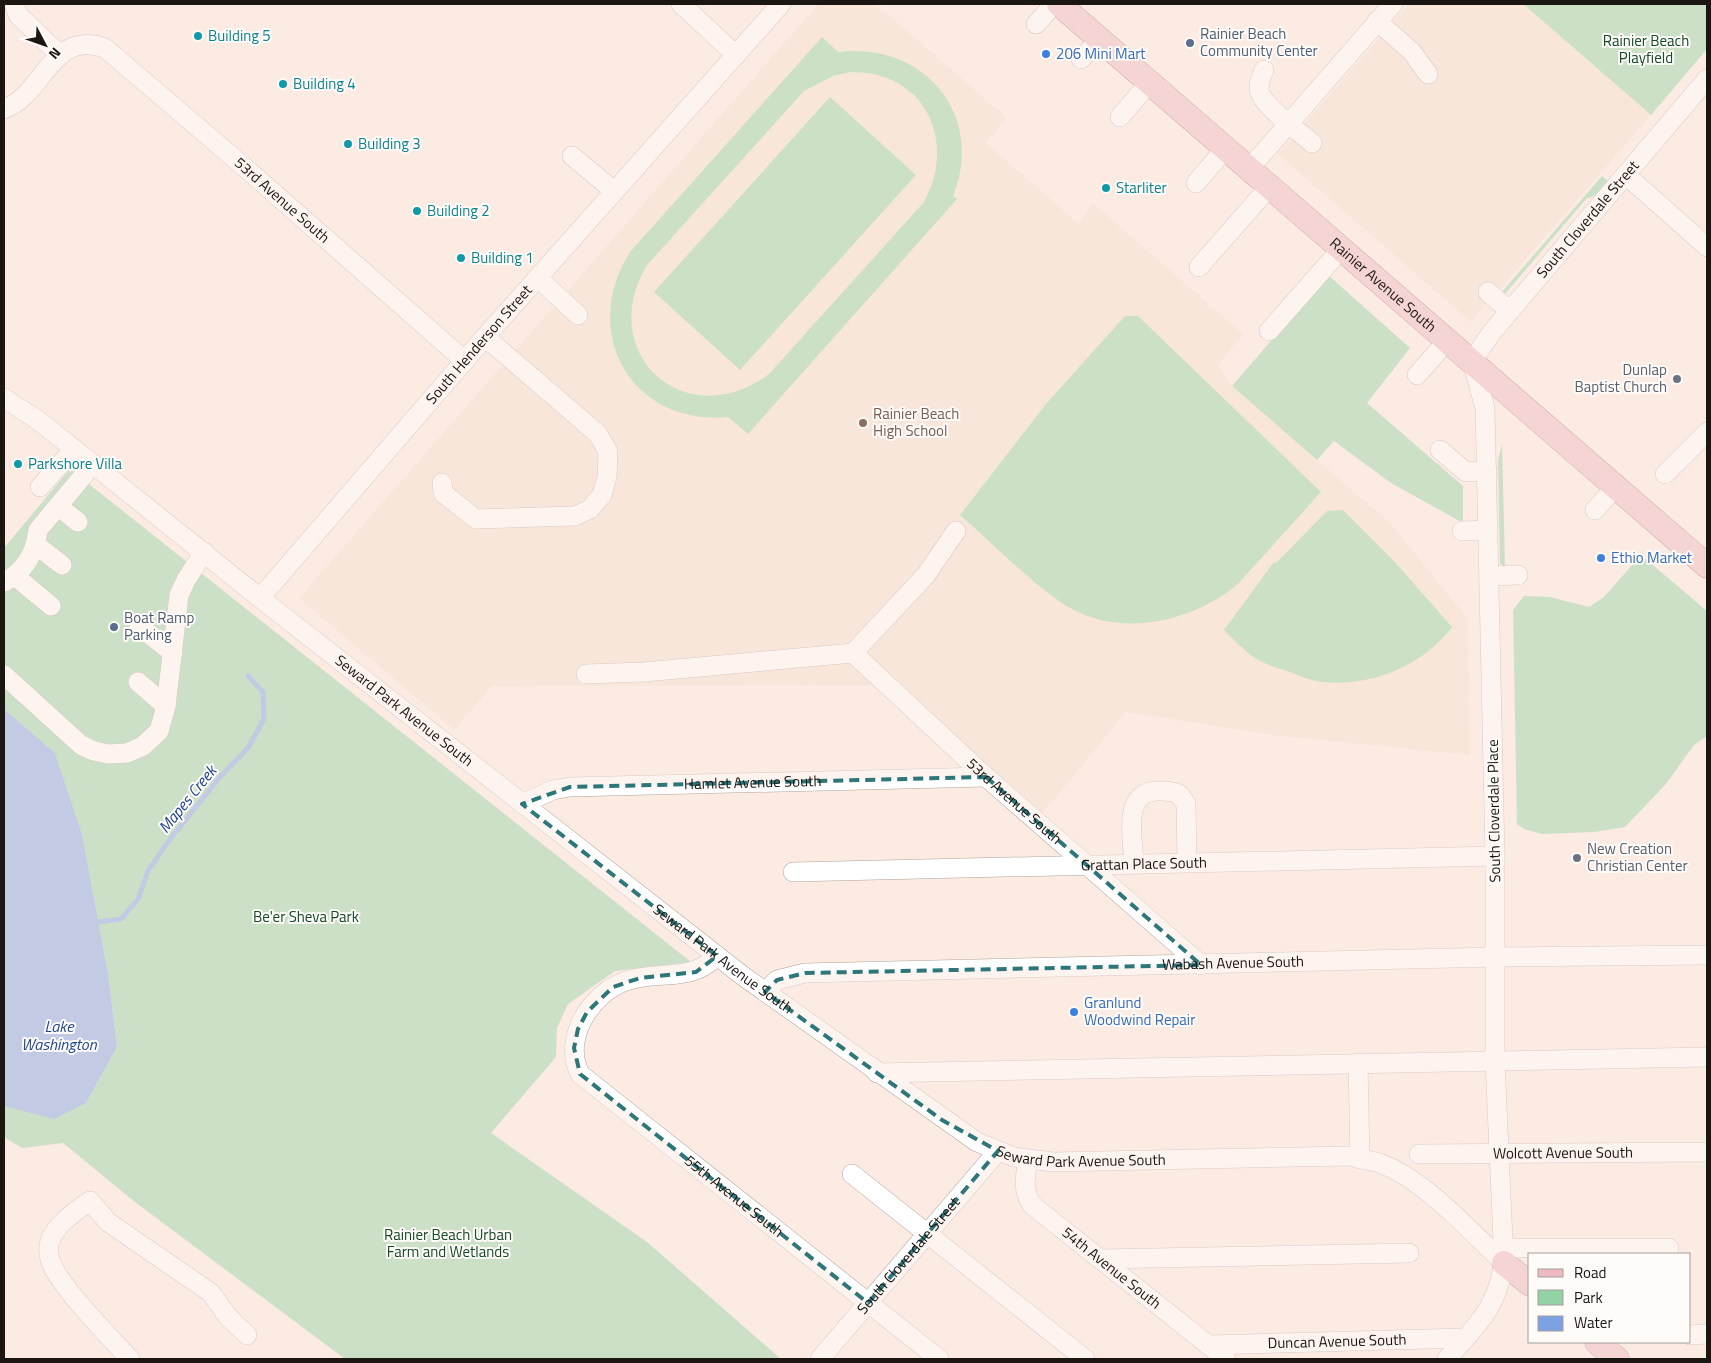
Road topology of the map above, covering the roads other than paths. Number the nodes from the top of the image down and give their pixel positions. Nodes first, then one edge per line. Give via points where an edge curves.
1 (14, 4) edge
2 (681, 4) edge
3 (781, 4) edge
4 (1054, 4) edge
5 (1059, 4) edge
6 (1393, 4) edge
7 (1378, 22) junction
8 (1036, 24) dead end
9 (1100, 39) junction
10 (60, 54) junction
11 (736, 55) junction
12 (1081, 59) dead end
13 (1264, 70) dead end
14 (1428, 74) dead end
15 (1707, 80) edge
16 (1150, 82) junction
17 (4, 109) edge
18 (1120, 117) dead end
19 (1289, 123) junction
20 (1312, 142) dead end
21 (1226, 148) junction
22 (572, 156) dead end
23 (1250, 168) junction
24 (1626, 175) junction
25 (1196, 183) dead end
26 (1270, 186) junction
27 (614, 191) junction
28 (1707, 247) edge
29 (1342, 248) junction
30 (1199, 267) dead end
31 (538, 278) junction
32 (1488, 292) dead end
33 (1510, 311) junction
34 (578, 315) dead end
35 (1269, 331) dead end
36 (485, 337) junction
37 (1448, 340) junction
38 (466, 361) junction
39 (1472, 361) junction
40 (1417, 375) dead end
41 (4, 398) edge
42 (1707, 432) edge
43 (74, 448) junction
44 (1440, 450) dead end
45 (93, 464) junction
46 (1487, 471) junction
47 (1665, 474) dead end
48 (442, 483) dead end
49 (1616, 486) junction
50 (40, 487) dead end
51 (58, 506) junction
52 (1595, 510) dead end
53 (78, 522) dead end
54 (1488, 530) junction
55 (956, 531) dead end
56 (1462, 531) dead end
57 (36, 545) junction
58 (204, 552) junction
59 (62, 565) dead end
60 (1707, 566) edge
61 (1518, 575) dead end
62 (1489, 576) junction
63 (10, 579) edge
64 (260, 598) junction
65 (51, 606) dead end
66 (139, 626) dead end
67 (173, 653) junction
68 (852, 653) junction
69 (586, 674) dead end
70 (4, 675) edge
71 (138, 682) dead end
72 (166, 706) junction
73 (986, 777) junction
74 (522, 804) junction
75 (1495, 856) junction
76 (1187, 862) junction
77 (1134, 863) junction
78 (1087, 864) junction
79 (793, 872) dead end
80 (1707, 955) edge
81 (717, 956) junction
82 (1496, 956) junction
83 (1201, 965) junction
84 (765, 992) junction
85 (1707, 1057) edge
86 (1495, 1061) junction
87 (1358, 1063) junction
88 (877, 1073) junction
89 (998, 1151) junction
90 (1707, 1152) edge
91 (1420, 1154) dead end
92 (1499, 1155) junction
93 (1360, 1159) junction
94 (1028, 1160) junction
95 (852, 1174) dead end
96 (927, 1234) junction
97 (1669, 1248) dead end
98 (1409, 1253) dead end
99 (1566, 1253) edge
100 (1528, 1255) edge
101 (1504, 1256) junction
102 (1101, 1259) junction
103 (1528, 1282) edge
104 (868, 1303) junction
105 (1707, 1334) edge
106 (247, 1335) dead end
107 (1691, 1335) edge
108 (1465, 1338) junction
109 (1598, 1343) edge
110 (1208, 1345) junction
111 (130, 1359) edge
112 (820, 1359) edge
113 (939, 1359) edge
114 (1085, 1359) edge
115 (1226, 1359) edge
116 (1446, 1359) edge
117 (1617, 1359) edge

1 - 10 street via 18,15
2 - 11 street
3 - 11 street, South Henderson Street
4 - 8 street
5 - 9 main road, Rainier Avenue South
6 - 7 street
7 - 14 street via 1412,52
7 - 19 street
9 - 12 street
9 - 16 main road, Rainier Avenue South
10 - 17 street via 17,104
10 - 38 street, 53rd Avenue South via 72,46 105,48
11 - 27 street, South Henderson Street
13 - 19 street via 1259,82 1260,93
15 - 24 street, South Cloverdale Street
16 - 18 street
16 - 21 main road, Rainier Avenue South
19 - 20 street
19 - 23 street
21 - 23 main road, Rainier Avenue South
21 - 25 street
22 - 27 street
23 - 26 main road, Rainier Avenue South
24 - 28 street
24 - 33 street, South Cloverdale Street
26 - 29 main road, Rainier Avenue South
26 - 30 street
27 - 31 street, South Henderson Street
29 - 35 street
29 - 37 main road, Rainier Avenue South
31 - 34 street
31 - 36 street, South Henderson Street
32 - 33 street
33 - 39 street, South Cloverdale Street
36 - 38 street, South Henderson Street
36 - 48 street via 598,434 608,452 606,486 597,503 575,516 476,519 443,493
37 - 39 main road, Rainier Avenue South
37 - 40 street
38 - 64 street, South Henderson Street
39 - 46 street, South Cloverdale Place via 1485,408
39 - 49 main road, Rainier Avenue South
41 - 43 street, Seward Park Avenue South
42 - 47 street
43 - 45 street, Seward Park Avenue South
43 - 50 street
44 - 46 street via 1466,472
45 - 51 street
45 - 58 street, Seward Park Avenue South
46 - 54 street, South Cloverdale Place
49 - 52 street
49 - 60 main road, Rainier Avenue South
51 - 53 street
51 - 57 street via 38,530
54 - 56 street
54 - 62 street, South Cloverdale Place
55 - 68 street via 926,575
57 - 59 street
57 - 63 street via 28,562
58 - 64 street, Seward Park Avenue South
58 - 67 street via 179,596
61 - 62 street
62 - 75 street, South Cloverdale Place
63 - 65 street
64 - 74 street, Seward Park Avenue South via 434,727
66 - 67 street
67 - 72 street
68 - 69 street via 644,672
68 - 73 street, 53rd Avenue South
70 - 72 street via 81,744 108,754 127,753 143,746 159,731
71 - 72 street
73 - 74 street, Hamlet Avenue South via 570,787 553,790
73 - 78 street, 53rd Avenue South
74 - 81 street, Seward Park Avenue South
75 - 76 street, Grattan Place South
75 - 82 street, South Cloverdale Place
76 - 77 street, Grattan Place South
76 - 77 street via 1186,804 1179,794 1166,790 1147,792 1135,802 1132,822
77 - 78 street, Grattan Place South
78 - 79 street, Grattan Place South
78 - 83 street, 53rd Avenue South
80 - 82 street, Wabash Avenue South
81 - 84 street, Seward Park Avenue South
81 - 104 street, 55th Avenue South via 696,972 626,981 613,988 587,1012 578,1029 574,1063 580,1074
82 - 83 street, Wabash Avenue South
82 - 86 street, South Cloverdale Place
83 - 84 street, Wabash Avenue South via 804,974 777,980
84 - 88 street, Seward Park Avenue South
85 - 86 street
86 - 87 street
86 - 92 street, South Cloverdale Place
87 - 88 street
87 - 93 street
88 - 89 street, Seward Park Avenue South via 977,1142
89 - 94 street, Seward Park Avenue South
89 - 96 street, South Cloverdale Street
90 - 92 street, Wolcott Avenue South
91 - 92 street, Wolcott Avenue South
92 - 101 street, South Cloverdale Place
93 - 94 street, Seward Park Avenue South via 1349,1156
93 - 101 street, Seward Park Avenue South via 1379,1163 1413,1182
94 - 102 street, 54th Avenue South via 1024,1182 1032,1205
95 - 96 street
96 - 104 street, South Cloverdale Street
96 - 114 street
97 - 99 street
98 - 102 street
100 - 101 street
101 - 103 main road, Seward Park Avenue South
101 - 108 street, South Cloverdale Place via 1500,1287 1494,1301
102 - 110 street, 54th Avenue South
104 - 112 street, South Cloverdale Street
104 - 113 street, 55th Avenue South
105 - 107 street
106 - 111 street via 228,1317 211,1293 108,1222 90,1201 54,1232 48,1248 50,1260 63,1282
108 - 110 street, Duncan Avenue South
108 - 116 street, South Cloverdale Place
109 - 117 main road
110 - 115 street, 54th Avenue South

